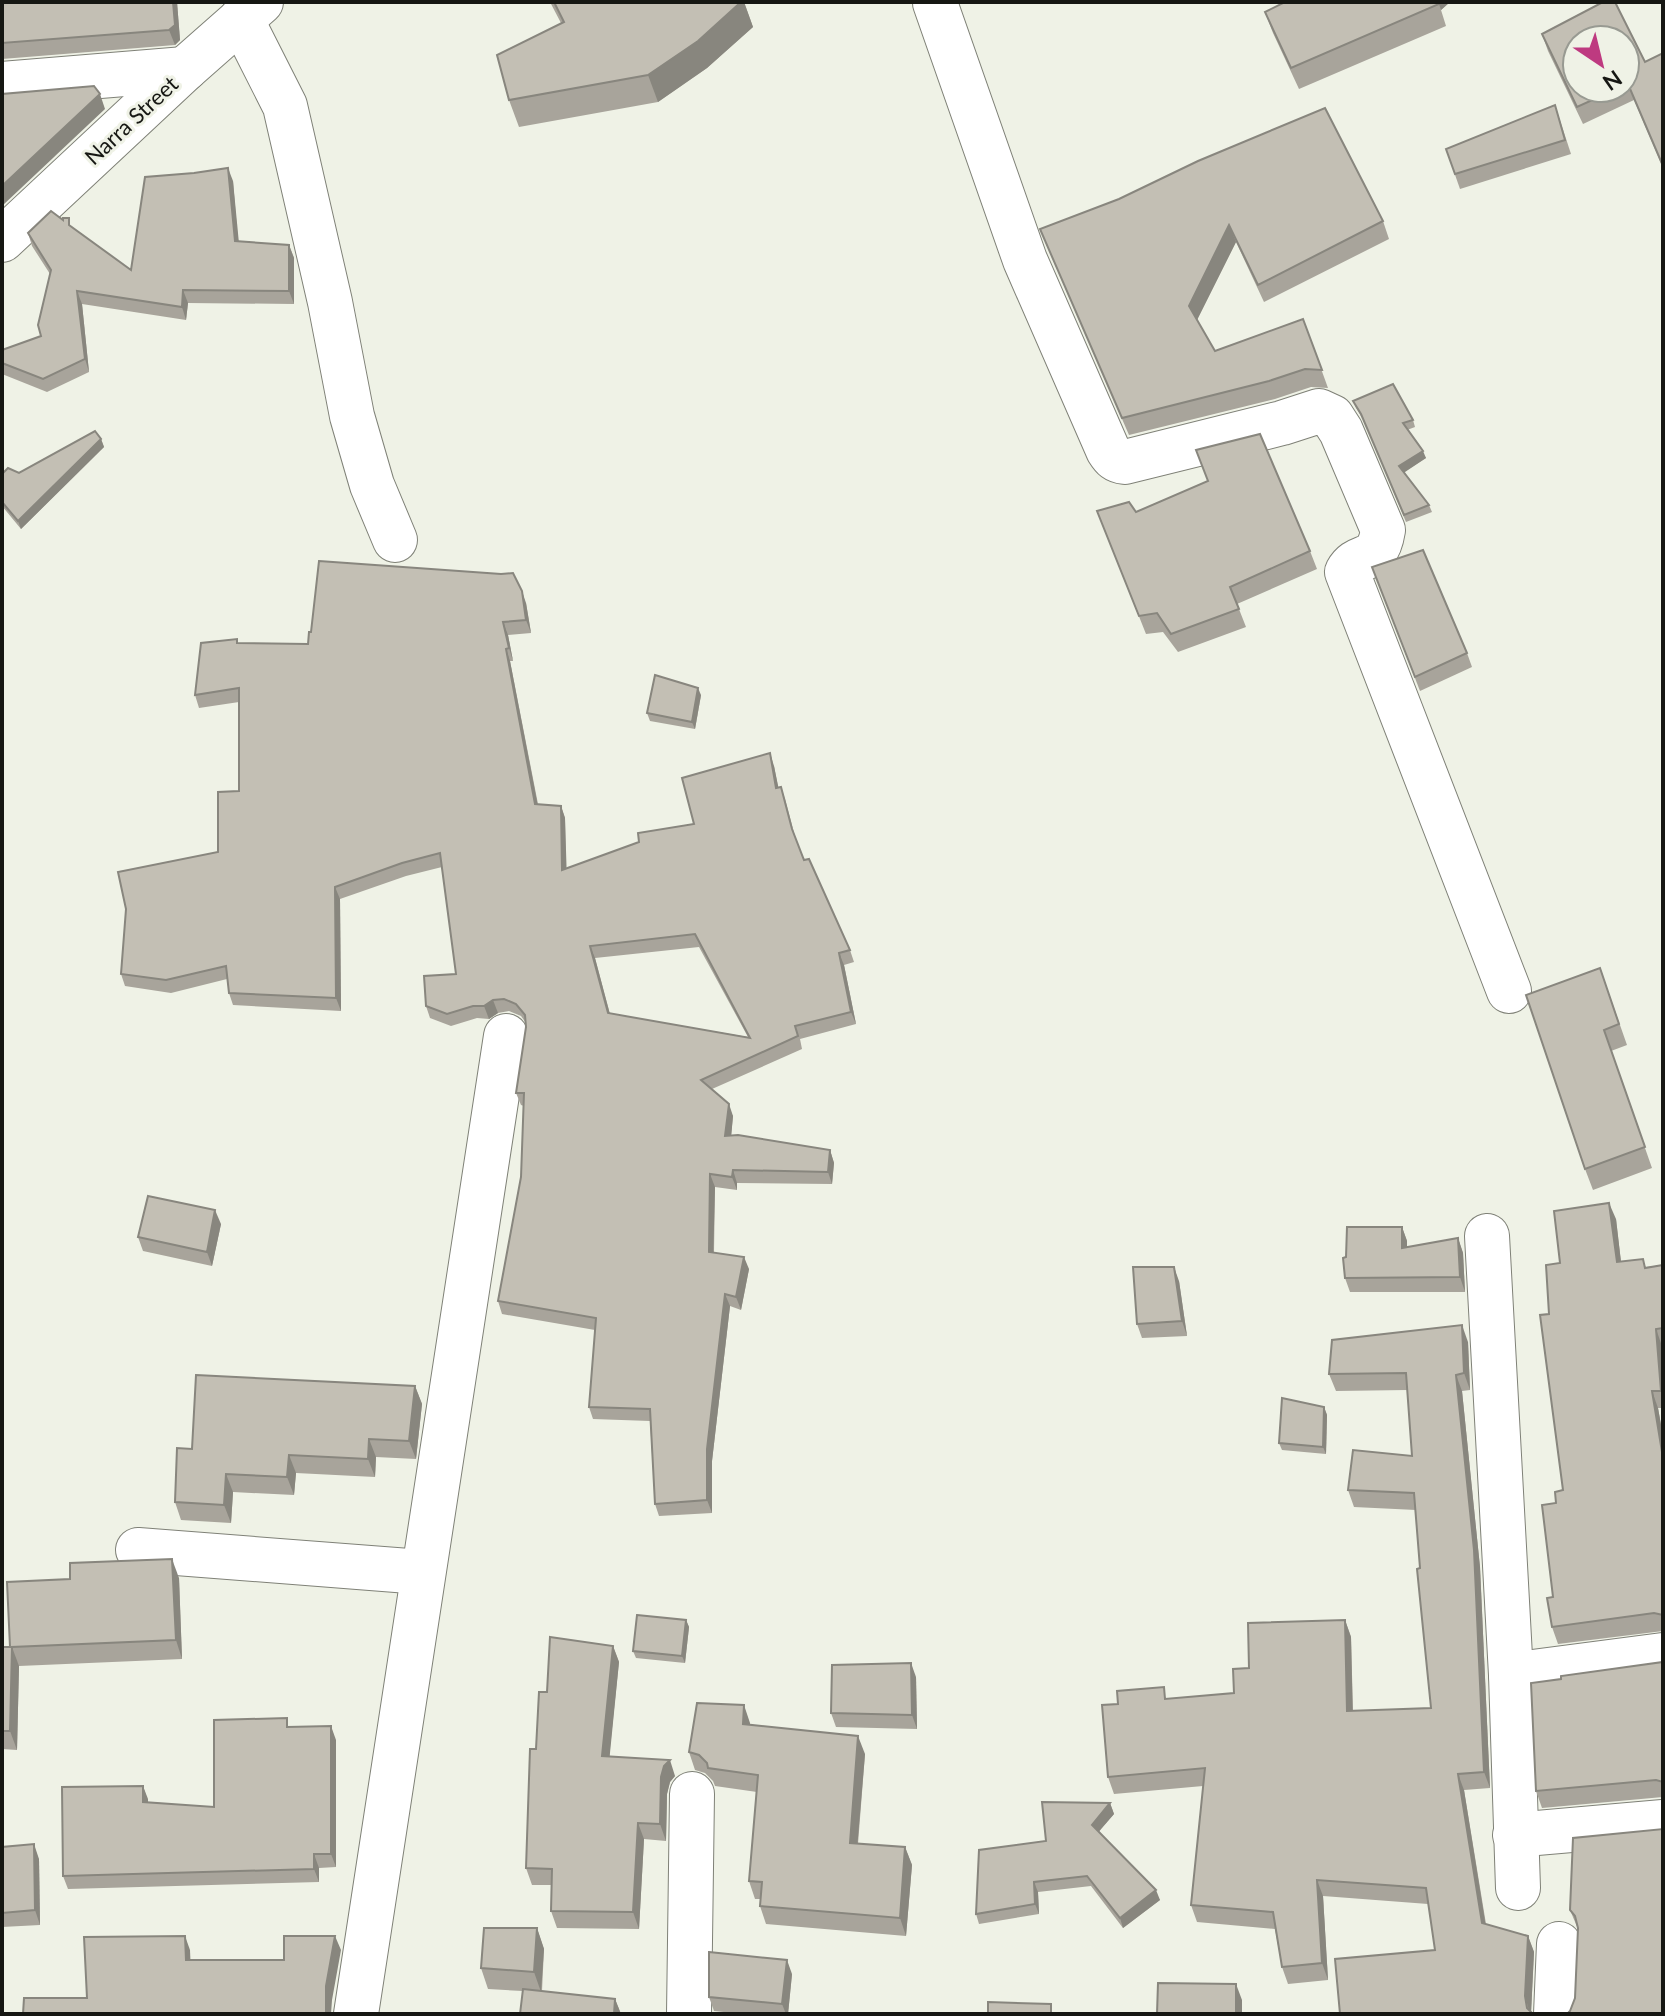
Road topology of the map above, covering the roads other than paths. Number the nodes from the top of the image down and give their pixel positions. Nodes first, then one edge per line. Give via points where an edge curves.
1 (935, 2) edge
2 (251, 10) edge
3 (185, 69) junction
4 (2, 84) edge
5 (2, 240) edge
6 (395, 540) dead end
7 (1509, 991) dead end
8 (506, 1036) dead end
9 (1487, 1236) dead end
10 (138, 1550) dead end
11 (422, 1572) junction
12 (1663, 1655) edge
13 (1511, 1675) junction
14 (692, 1794) dead end
15 (1663, 1822) edge
16 (1515, 1835) junction
17 (1518, 1888) dead end
18 (1559, 1944) dead end
19 (356, 2014) edge
20 (689, 2014) edge
21 (1556, 2014) edge

1 - 7 street via 1025,260 1112,457 1125,462 1319,411 1332,417 1341,431 1383,530 1381,547 1347,572
2 - 3 street, Narra Street
2 - 6 street via 285,106 352,416
3 - 4 street
3 - 5 street, Narra Street
8 - 11 street
9 - 13 street
10 - 11 street
11 - 19 street
12 - 13 street
13 - 16 street
14 - 20 street
15 - 16 street
16 - 17 street
18 - 21 street

